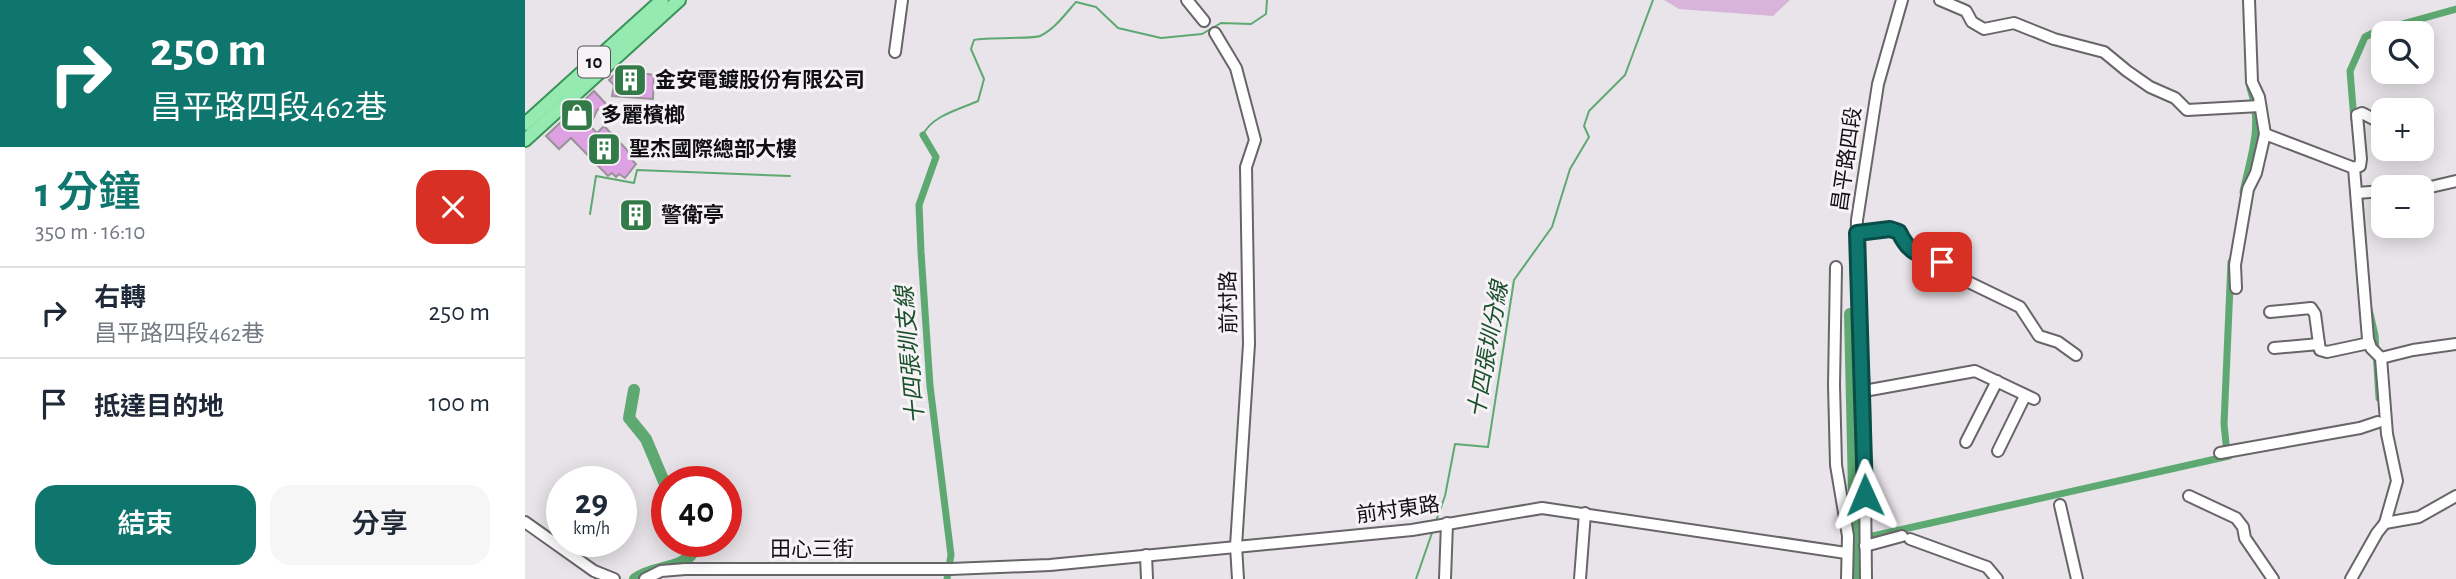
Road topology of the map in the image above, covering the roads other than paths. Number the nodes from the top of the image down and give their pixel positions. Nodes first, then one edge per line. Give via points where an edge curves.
1 (662, 0) edge
2 (679, 0) edge
3 (902, 0) edge
4 (1187, 0) edge
5 (1902, 0) edge
6 (1940, 0) edge
7 (2249, 0) edge
8 (1204, 21) dead end
9 (1215, 33) dead end
10 (895, 52) dead end
11 (2260, 106) junction
12 (2371, 118) edge
13 (525, 124) edge
14 (2265, 134) junction
15 (525, 140) edge
16 (2354, 168) junction
17 (2456, 181) edge
18 (2434, 187) edge
19 (2371, 192) edge
20 (2357, 193) junction
21 (1857, 233) junction
22 (1836, 267) dead end
23 (2236, 288) dead end
24 (2270, 312) dead end
25 (2319, 344) junction
26 (2456, 344) edge
27 (2274, 348) dead end
28 (2375, 351) junction
29 (2075, 355) dead end
30 (1997, 381) junction
31 (1864, 391) junction
32 (2378, 422) dead end
33 (1966, 442) dead end
34 (1998, 451) dead end
35 (2220, 453) dead end
36 (2189, 496) dead end
37 (2456, 496) edge
38 (2060, 505) dead end
39 (1585, 513) junction
40 (525, 522) edge
41 (1447, 523) junction
42 (2385, 523) junction
43 (1236, 546) junction
44 (1865, 546) junction
45 (1846, 553) junction
46 (1146, 555) junction
47 (945, 569) joint
48 (614, 579) edge
49 (645, 579) edge
50 (1147, 579) edge
51 (1238, 579) edge
52 (1445, 579) edge
53 (1580, 579) edge
54 (1847, 579) edge
55 (1865, 579) edge
56 (1997, 579) edge
57 (2077, 579) edge
58 (2273, 579) edge
59 (2351, 579) edge

1 - 13 main road, 10
2 - 15 main road, 10
3 - 10 street
4 - 8 street
5 - 21 street, 昌平路四段 via 1876,93
6 - 11 street via 1966,11 1972,22 1984,29 2014,23 2104,52 2187,110
7 - 11 street via 2252,82
9 - 43 street, 前村路 via 1236,68 1255,139 1246,167 1249,344
11 - 14 street
12 - 16 street via 2357,115 2361,159 2360,166
14 - 16 street
14 - 23 street via 2248,189 2235,265
16 - 20 street
17 - 18 street
19 - 20 street
20 - 28 street
21 - 29 street via 1899,232 1906,247 2020,307 2039,336 2058,342
21 - 31 street, 昌平路四段
22 - 45 street via 1836,465 1848,536
24 - 25 street via 2311,308
25 - 27 street
25 - 28 street via 2320,350 2327,352
26 - 28 street
28 - 42 street via 2397,475
30 - 31 street via 1975,371
30 - 33 street
30 - 34 street via 2029,398
31 - 44 street, 昌平路四段
32 - 35 street
36 - 58 street via 2236,518
37 - 42 street via 2419,517
38 - 57 street
39 - 41 street, 前村東路 via 1542,508
39 - 45 street, 前村東路
39 - 53 street
40 - 48 street via 594,571
41 - 43 street, 前村東路
41 - 52 street
42 - 59 street
43 - 46 street, 前村東路
43 - 51 street, 前村路
44 - 55 street, 昌平路四段
44 - 56 street via 1906,538 1987,567
45 - 54 street
46 - 47 street, 前村東路
46 - 50 street
47 - 49 street, 田心三街 via 685,569 661,571

